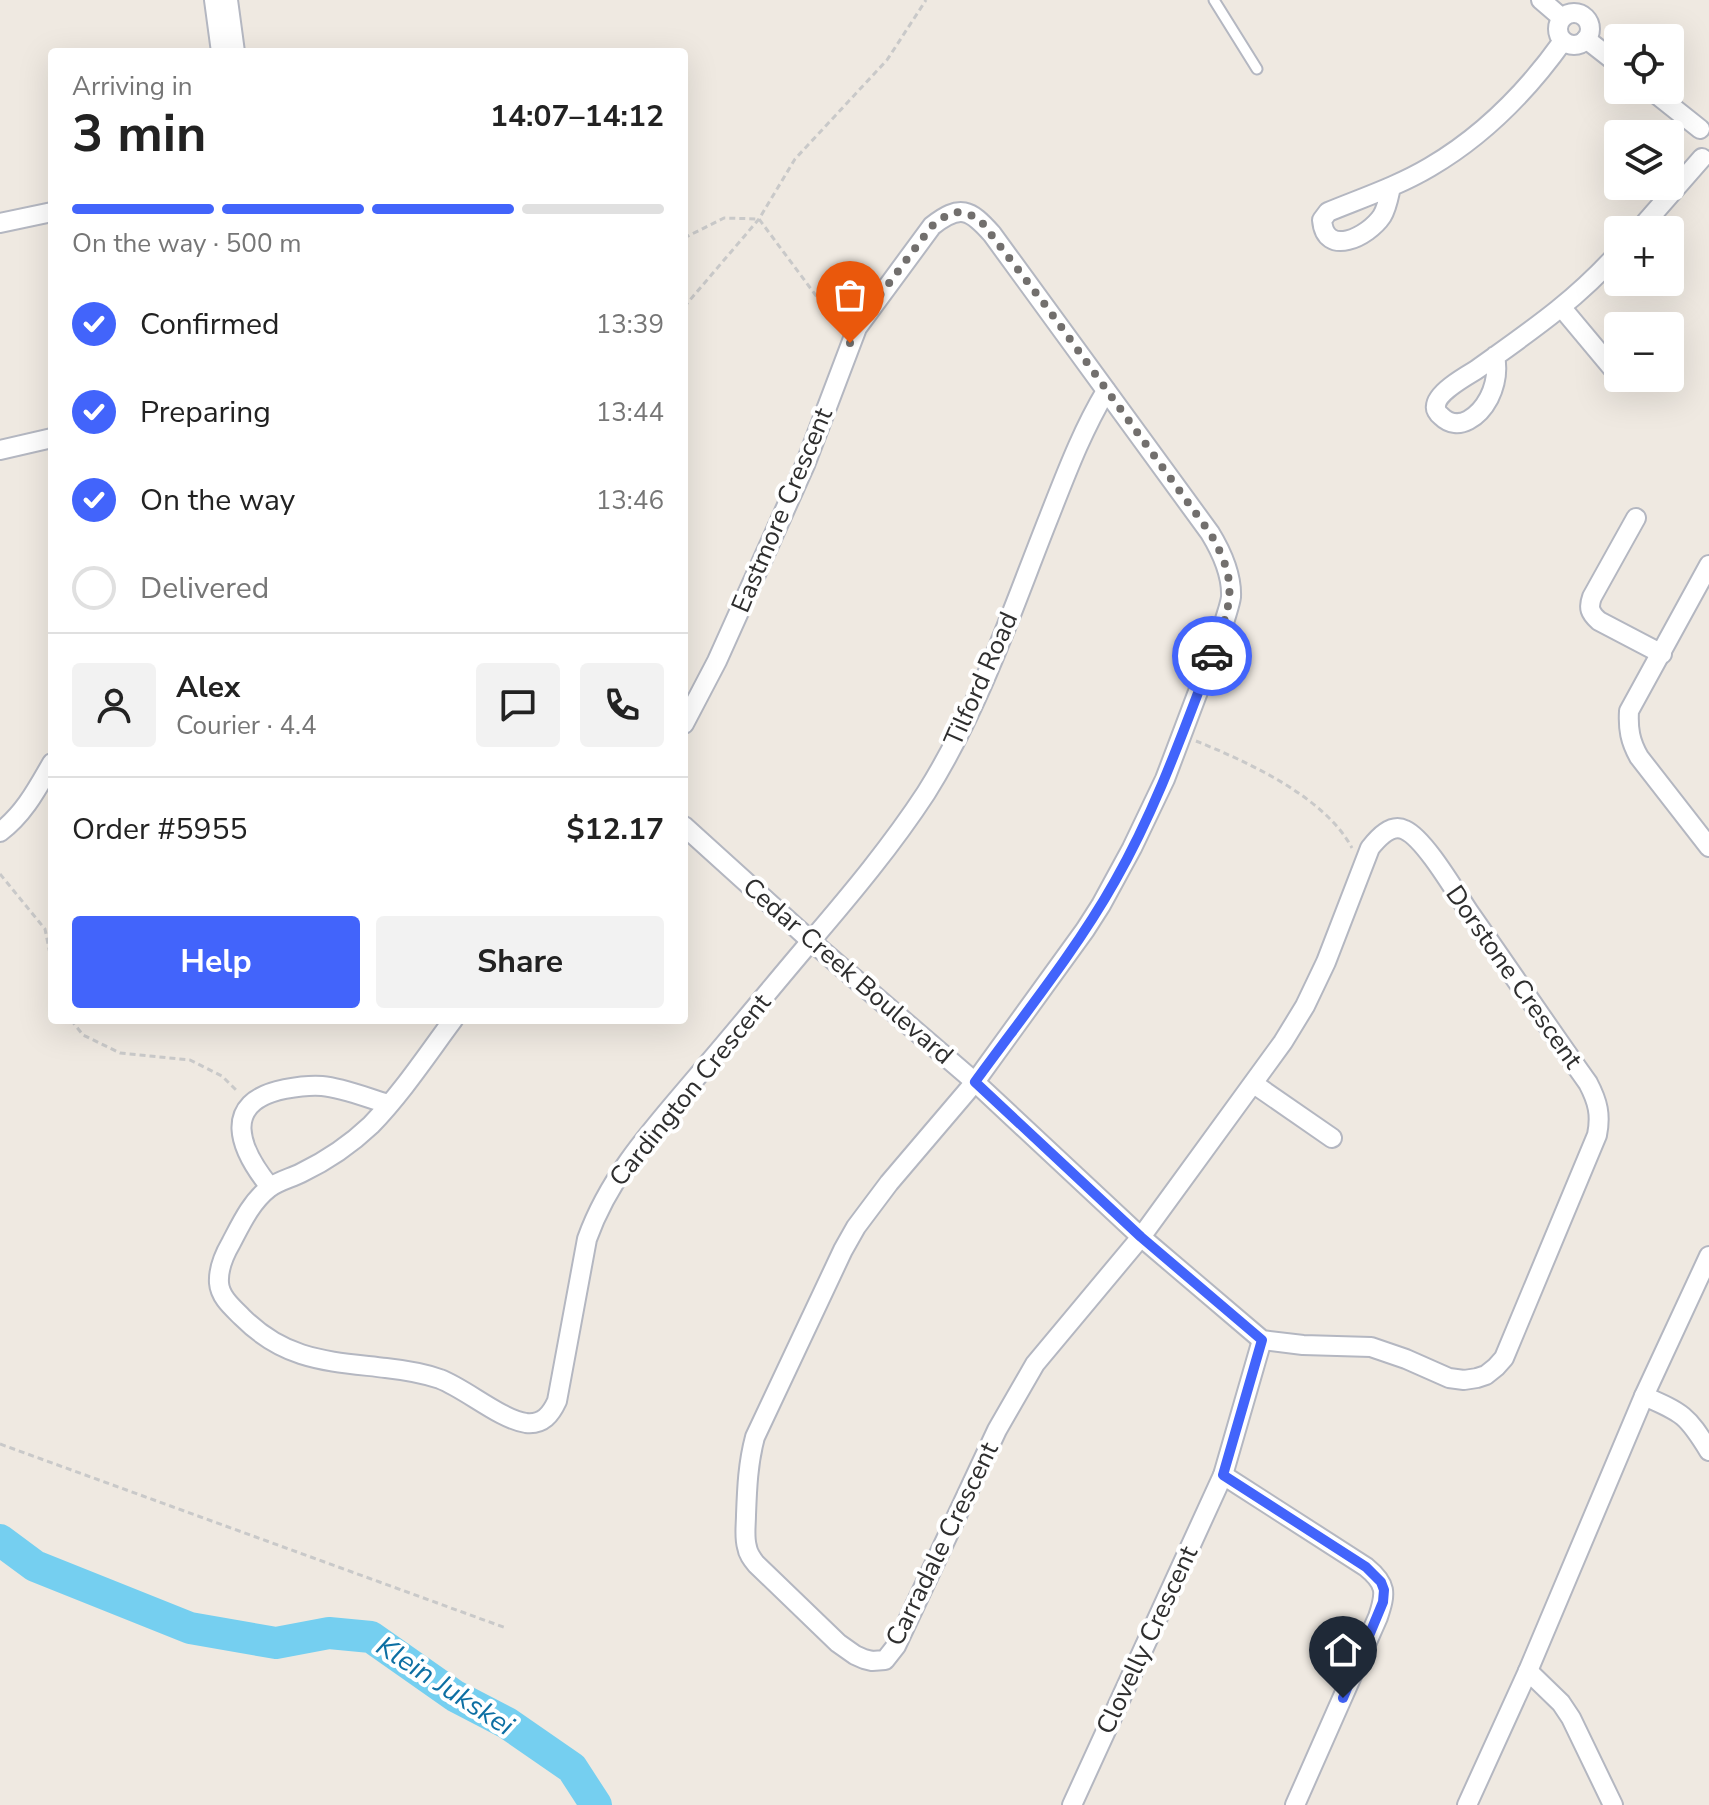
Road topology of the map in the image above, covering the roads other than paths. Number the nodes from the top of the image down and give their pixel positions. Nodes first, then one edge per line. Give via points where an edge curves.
1 (214, 0) edge
2 (228, 0) edge
3 (1214, 0) edge
4 (1541, 0) edge
5 (1575, 11) edge
6 (1586, 39) junction
7 (1563, 41) junction
8 (220, 48) edge
9 (234, 48) edge
10 (1604, 53) edge
11 (1257, 69) dead end
12 (1672, 104) edge
13 (1704, 126) edge
14 (1706, 160) edge
15 (1391, 187) dead end
16 (48, 213) edge
17 (1652, 216) edge
18 (0, 223) edge
19 (1604, 267) edge
20 (1562, 308) junction
21 (1495, 356) dead end
22 (1604, 359) edge
23 (1106, 391) junction
24 (48, 439) edge
25 (0, 450) edge
26 (1636, 518) dead end
27 (1709, 565) edge
28 (1662, 654) junction
29 (688, 716) edge
30 (48, 770) edge
31 (688, 830) edge
32 (0, 832) edge
33 (1709, 847) edge
34 (811, 941) junction
35 (450, 1024) edge
36 (975, 1082) junction
37 (1254, 1084) junction
38 (388, 1104) junction
39 (1332, 1138) dead end
40 (270, 1187) junction
41 (1141, 1237) junction
42 (1709, 1256) edge
43 (1262, 1340) junction
44 (1644, 1396) junction
45 (1709, 1451) edge
46 (1223, 1475) junction
47 (1528, 1671) junction
48 (1072, 1805) edge
49 (1295, 1805) edge
50 (1467, 1805) edge
51 (1613, 1805) edge

1 - 8 street
2 - 9 street
3 - 11 lane
4 - 5 street
5 - 6 street via 1588,21
5 - 7 street via 1559,24
6 - 7 street via 1575,45
6 - 10 street
7 - 15 street via 1524,90 1475,135
12 - 13 street
13 - 14 street via 1695,144
14 - 17 street
16 - 18 street
19 - 20 street
20 - 21 street
20 - 22 street
23 - 29 street, Eastmore Crescent via 980,220 956,211 945,215 857,328 805,465
23 - 34 street, Tilford Road via 1073,456 986,677 952,748 911,815
23 - 36 street, Eastmore Crescent via 1220,549 1231,597 1182,735 1132,848 1085,930
24 - 25 street
26 - 28 street via 1589,607 1599,621
27 - 28 street
28 - 33 street via 1629,711 1631,743
30 - 32 street via 25,807
31 - 34 street, Cedar Creek Boulevard
34 - 36 street, Cedar Creek Boulevard
34 - 40 street, Cardington Crescent via 639,1146 607,1192 587,1239 557,1401 541,1422 524,1423 426,1375 309,1357 254,1329 225,1299 219,1271 237,1230
35 - 38 street, Cardington Crescent
36 - 41 street, Cedar Creek Boulevard
36 - 41 street, Carradale Crescent via 856,1227 749,1457 750,1556 838,1643 879,1662 896,1646 1013,1399 1035,1364
37 - 39 street
37 - 41 street, Dorstone Crescent
37 - 43 street, Dorstone Crescent via 1305,1006 1370,848 1396,828 1407,830 1423,846 1588,1083 1600,1119 1504,1358 1486,1375 1449,1378 1371,1347
38 - 40 street, Cardington Crescent via 341,1150
38 - 40 street via 322,1086 272,1092 250,1104 242,1139
41 - 43 street, Cedar Creek Boulevard
42 - 44 street
43 - 46 street, Clovelly Crescent
44 - 45 street via 1686,1417
44 - 47 street
46 - 48 street, Clovelly Crescent
46 - 49 street via 1366,1567 1384,1590 1378,1617
47 - 50 street
47 - 51 street via 1571,1718

